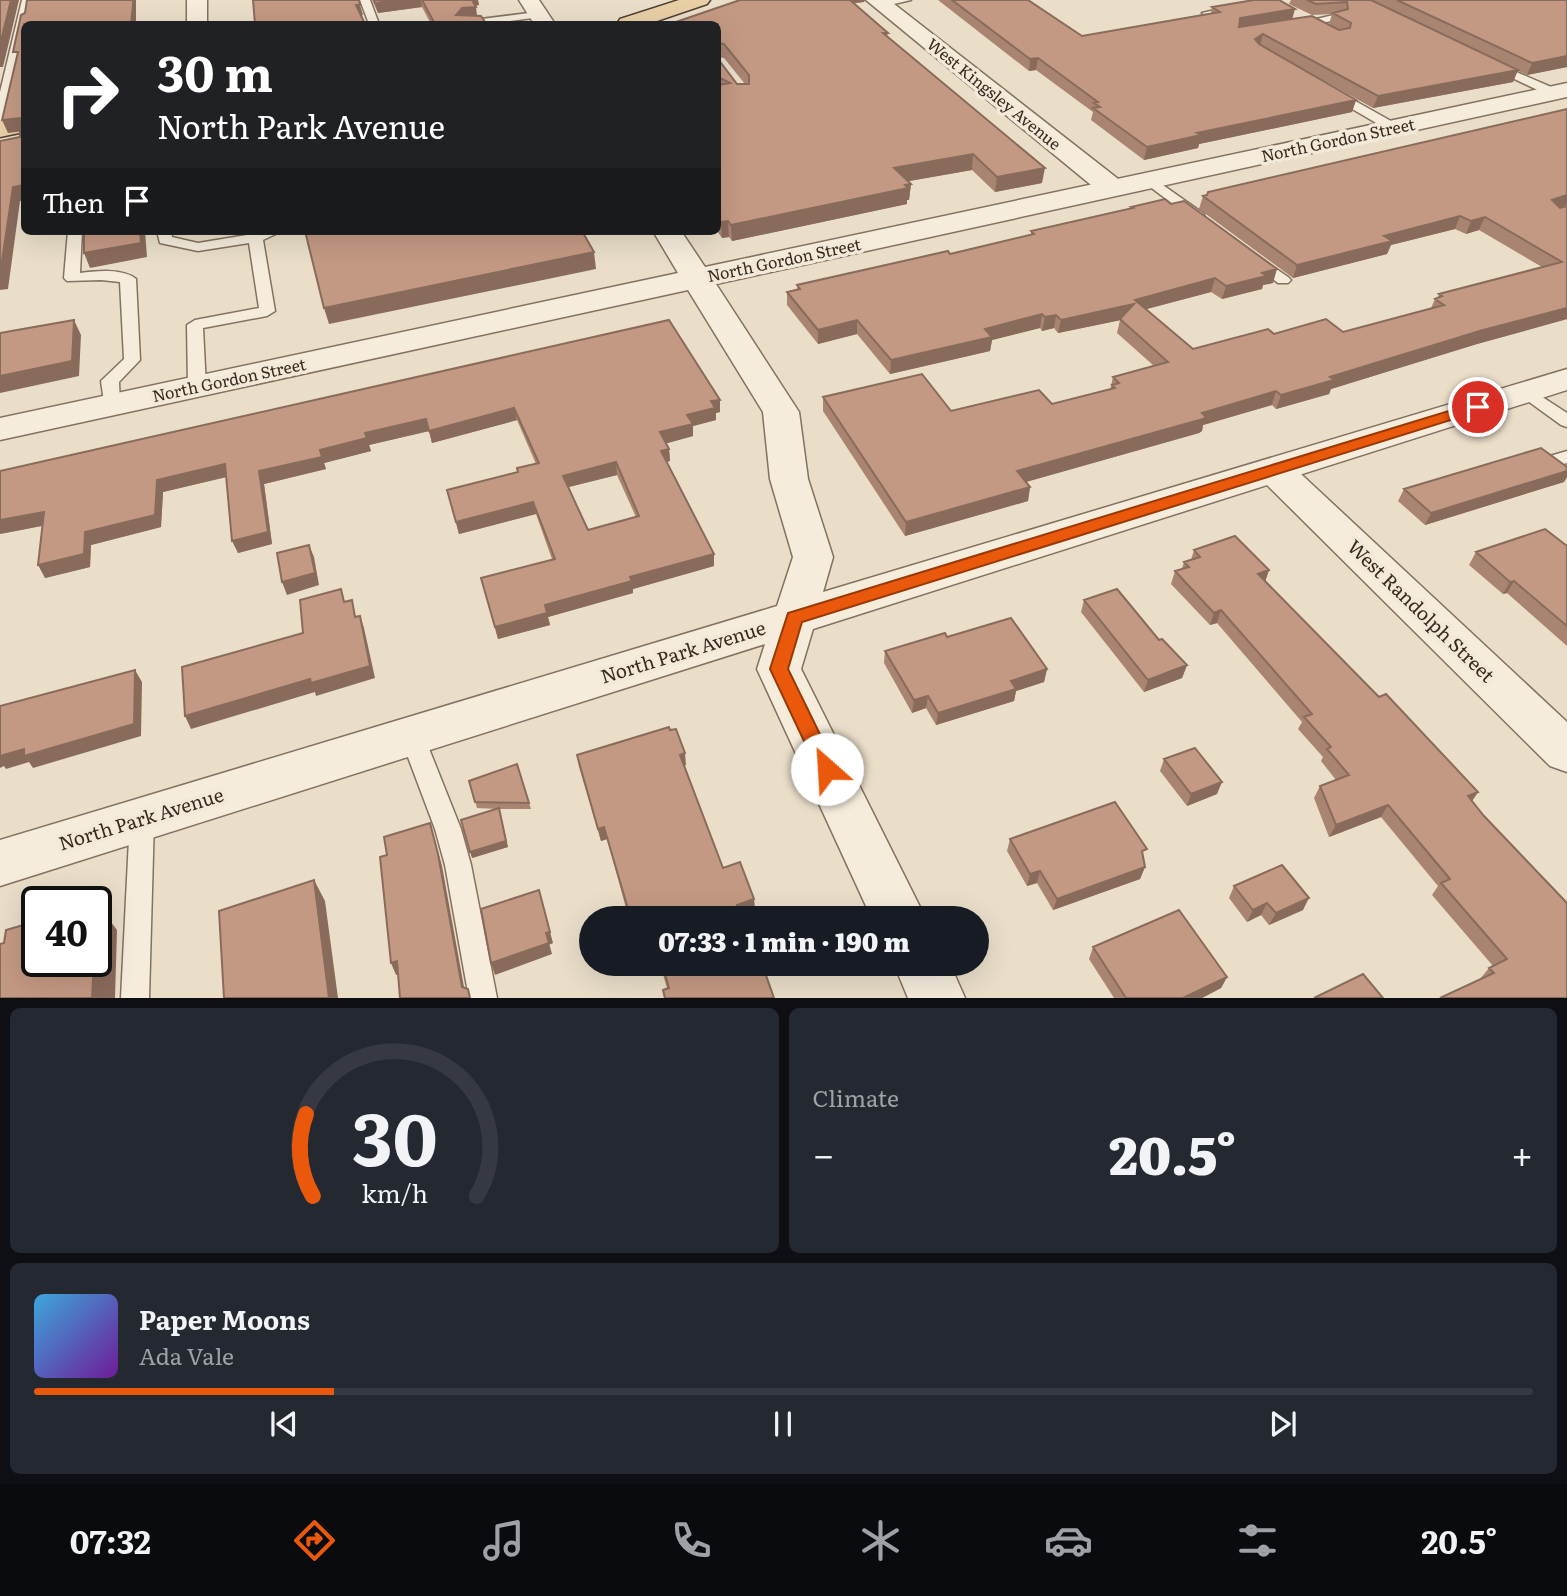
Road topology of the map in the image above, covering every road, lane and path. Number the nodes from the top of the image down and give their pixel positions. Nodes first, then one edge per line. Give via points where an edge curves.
1 (27, 0) edge
2 (197, 0) edge
3 (365, 0) edge
4 (700, 0) edge
5 (906, 0) edge
6 (878, 2) edge
7 (1279, 5) edge
8 (720, 8) edge
9 (537, 13) edge
10 (1207, 13) edge
11 (1338, 17) edge
12 (22, 21) edge
13 (198, 21) edge
14 (373, 21) edge
15 (485, 21) edge
16 (637, 21) edge
17 (682, 21) edge
18 (1311, 22) junction
19 (21, 25) edge
20 (1284, 27) edge
21 (1331, 32) edge
22 (1480, 58) edge
23 (21, 84) edge
24 (1321, 85) edge
25 (6, 87) junction
26 (1560, 92) edge
27 (0, 118) edge
28 (21, 126) edge
29 (1394, 128) junction
30 (0, 129) edge
31 (21, 142) edge
32 (0, 145) edge
33 (1150, 180) junction
34 (1112, 188) junction
35 (1216, 230) edge
36 (75, 235) edge
37 (164, 235) edge
38 (254, 235) edge
39 (669, 235) edge
40 (1239, 247) edge
41 (696, 279) junction
42 (1283, 280) dead end
43 (1567, 379) edge
44 (197, 387) junction
45 (1527, 392) junction
46 (111, 405) junction
47 (1567, 421) edge
48 (0, 429) edge
49 (1567, 457) edge
50 (1567, 467) edge
51 (1274, 470) junction
52 (794, 618) junction
53 (412, 736) junction
54 (1567, 752) edge
55 (142, 819) junction
56 (0, 863) edge
57 (893, 906) edge
58 (927, 976) edge
59 (135, 998) edge
60 (483, 998) edge
61 (937, 998) edge

1 - 12 lane
2 - 13 street
3 - 14 lane
4 - 16 main road
5 - 6 lane
6 - 34 street, West Kingsley Avenue
7 - 10 lane
7 - 18 lane
8 - 17 main road
9 - 15 lane
11 - 18 lane
18 - 20 lane
18 - 21 lane
19 - 25 lane
22 - 26 lane
23 - 25 lane
24 - 29 lane
25 - 27 lane
26 - 29 street, North Gordon Street
28 - 30 main road
29 - 33 street, North Gordon Street
31 - 32 main road
33 - 34 street, North Gordon Street
33 - 35 lane
34 - 41 street, North Gordon Street
36 - 46 lane via 72,278 101,275 128,279 132,360 110,380
37 - 38 lane via 164,240 198,247
38 - 44 lane via 267,311 195,325
39 - 41 street
40 - 42 lane
41 - 44 street, North Gordon Street
41 - 52 street via 781,412 789,480 813,557
43 - 45 street, North Park Avenue
44 - 46 street, North Gordon Street
45 - 47 lane
45 - 51 street, North Park Avenue
46 - 48 street, North Gordon Street
49 - 50 lane via 1557,460
51 - 52 street, North Park Avenue
51 - 54 street, West Randolph Street
52 - 53 street, North Park Avenue
52 - 57 street via 779,669
53 - 55 street, North Park Avenue
53 - 60 lane via 458,865
55 - 56 street, North Park Avenue
55 - 59 lane
58 - 61 street

